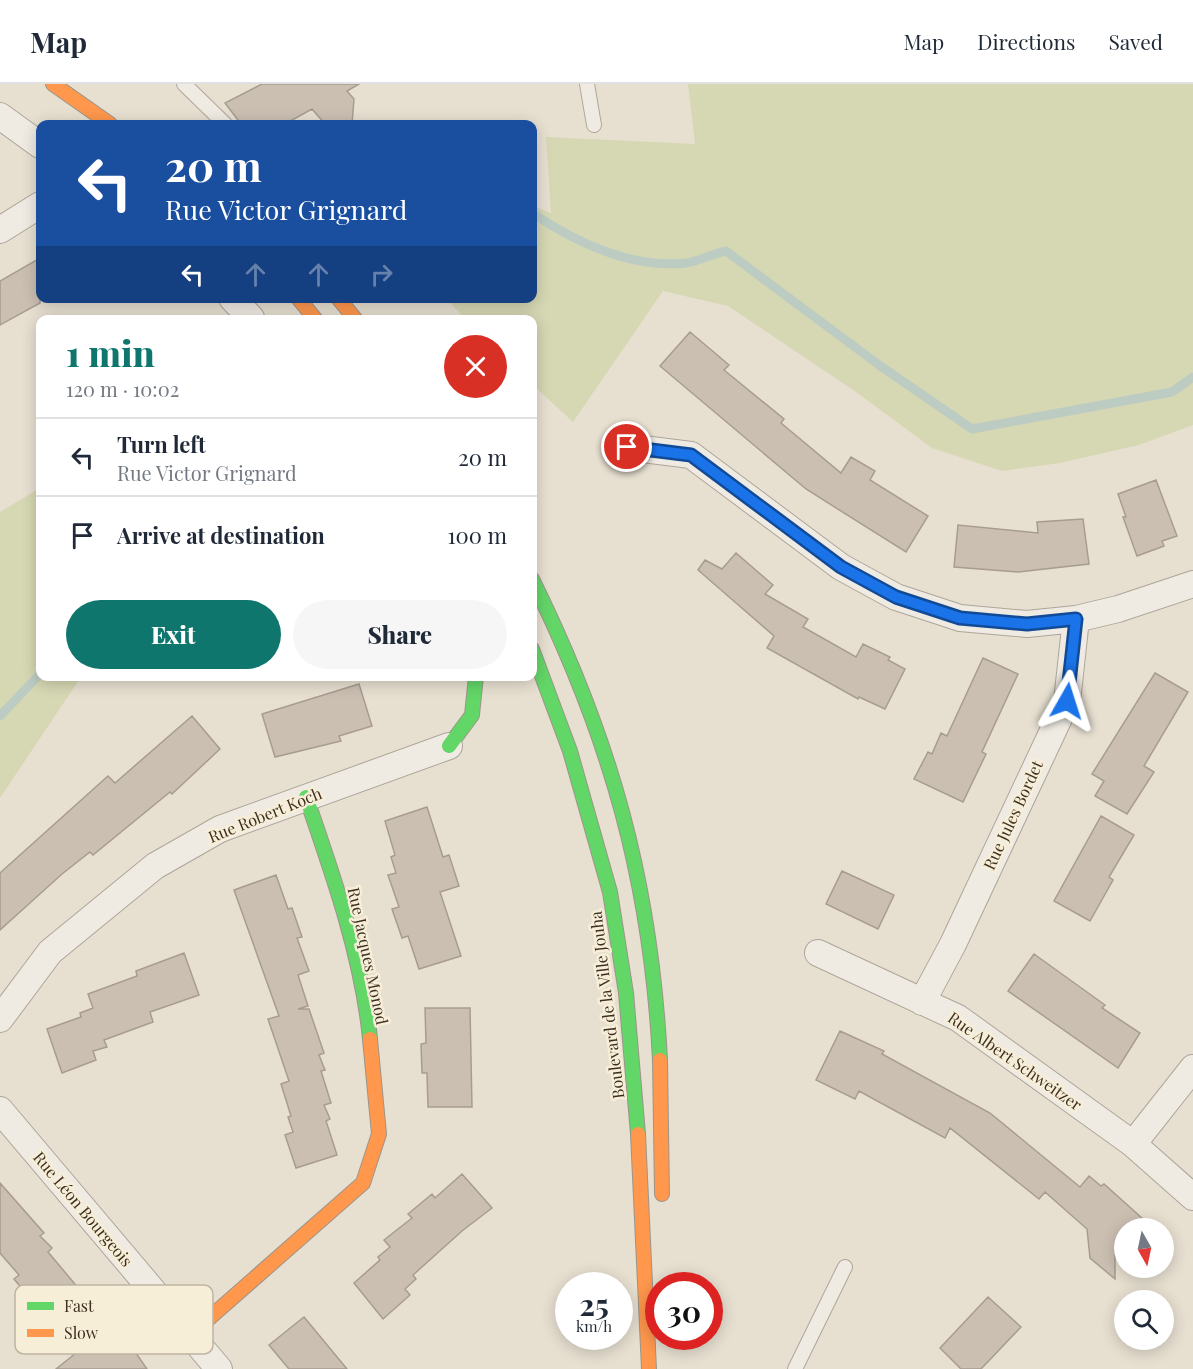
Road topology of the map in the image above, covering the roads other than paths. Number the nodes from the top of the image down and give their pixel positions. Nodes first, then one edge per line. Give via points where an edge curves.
1 (53, 84) edge
2 (184, 84) edge
3 (587, 84) edge
4 (0, 116) edge
5 (104, 120) edge
6 (221, 120) edge
7 (594, 125) dead end
8 (36, 142) edge
9 (36, 208) edge
10 (0, 230) edge
11 (237, 303) edge
12 (301, 303) edge
13 (342, 303) edge
14 (248, 315) edge
15 (312, 315) edge
16 (352, 315) edge
17 (627, 447) dead end
18 (1193, 584) edge
19 (537, 589) edge
20 (1076, 619) junction
21 (537, 663) edge
22 (476, 681) edge
23 (448, 746) joint
24 (306, 797) junction
25 (818, 953) dead end
26 (922, 1002) junction
27 (0, 1019) edge
28 (1193, 1068) edge
29 (0, 1110) edge
30 (1133, 1144) junction
31 (1193, 1197) edge
32 (663, 1206) dead end
33 (845, 1267) dead end
34 (148, 1285) edge
35 (213, 1315) edge
36 (206, 1354) edge
37 (219, 1369) edge
38 (649, 1369) edge
39 (795, 1369) edge

1 - 5 main road
2 - 6 lane
3 - 7 lane
4 - 8 street
9 - 10 street
11 - 14 street
12 - 15 main road
13 - 16 main road
17 - 20 street via 691,455 841,567 896,597 960,618 1027,624
18 - 20 street
19 - 32 main road via 568,651 601,738 636,870 655,992 662,1090
20 - 26 street, Rue Jules Bordet via 1067,701
21 - 38 main road, Boulevard de la Ville Jouha via 586,799 619,939 641,1183
22 - 23 main road via 477,702 466,729
23 - 24 street, Rue Robert Koch
24 - 27 street, Rue Robert Koch via 220,830 155,866 50,952
24 - 35 main road, Rue Jacques Monod via 336,885 367,1010 379,1134 363,1183
25 - 26 street, Rue Albert Schweitzer
26 - 30 street, Rue Albert Schweitzer via 958,1017
28 - 30 street
29 - 34 street, Rue Léon Bourgeois
30 - 31 street, Rue Albert Schweitzer
33 - 39 lane
36 - 37 street, Rue Léon Bourgeois

